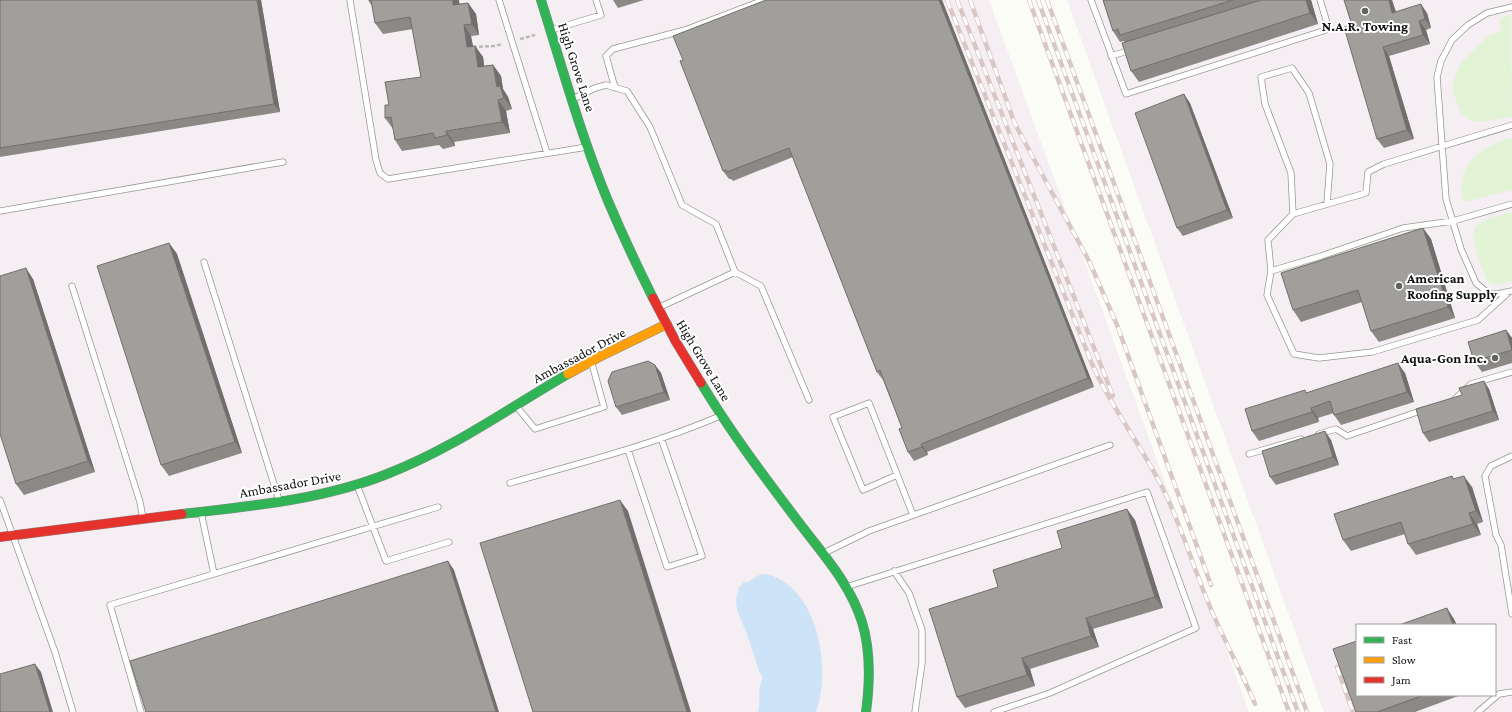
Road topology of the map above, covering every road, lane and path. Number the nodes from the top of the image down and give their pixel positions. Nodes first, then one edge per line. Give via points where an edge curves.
1 (350, 0) edge
2 (499, 0) edge
3 (541, 0) edge
4 (596, 0) edge
5 (764, 0) edge
6 (1091, 0) edge
7 (1320, 0) edge
8 (1512, 7) edge
9 (551, 30) junction
10 (535, 35) dead end
11 (520, 39) dead end
12 (506, 43) dead end
13 (473, 47) edge
14 (1134, 49) edge
15 (1112, 56) junction
16 (615, 88) junction
17 (572, 99) junction
18 (1512, 125) edge
19 (1443, 145) junction
20 (589, 147) junction
21 (547, 153) junction
22 (284, 162) dead end
23 (1327, 204) junction
24 (1512, 204) edge
25 (0, 211) edge
26 (1293, 214) junction
27 (1453, 221) junction
28 (204, 262) dead end
29 (1271, 271) junction
30 (735, 272) junction
31 (72, 286) dead end
32 (1510, 292) edge
33 (658, 308) junction
34 (667, 324) junction
35 (591, 361) junction
36 (1512, 372) edge
37 (808, 400) dead end
38 (1447, 402) edge
39 (516, 406) junction
40 (1433, 407) edge
41 (721, 416) junction
42 (1314, 435) edge
43 (662, 438) junction
44 (1307, 438) edge
45 (1110, 445) dead end
46 (628, 450) junction
47 (1249, 454) dead end
48 (1512, 456) edge
49 (897, 475) junction
50 (510, 483) dead end
51 (357, 485) junction
52 (0, 500) edge
53 (280, 502) junction
54 (438, 507) dead end
55 (201, 512) junction
56 (913, 515) junction
57 (143, 519) junction
58 (373, 526) junction
59 (12, 535) junction
60 (0, 537) edge
61 (449, 542) dead end
62 (822, 554) junction
63 (894, 571) junction
64 (214, 574) junction
65 (846, 587) junction
66 (1512, 614) edge
67 (1512, 692) edge
68 (74, 712) edge
69 (141, 712) edge
70 (866, 712) edge
71 (915, 712) edge
72 (994, 712) edge
73 (1478, 712) edge

1 - 21 lane via 380,173 388,179
2 - 21 lane
3 - 9 street, High Grove Lane
4 - 9 lane via 601,15
5 - 16 lane via 685,30 614,49 606,56
6 - 15 lane
7 - 15 lane via 1330,29 1126,94
8 - 19 lane via 1487,13 1468,24 1448,47 1437,77
9 - 17 street, High Grove Lane
10 - 11 path
12 - 13 path
14 - 15 lane
16 - 17 lane via 606,85
16 - 30 lane via 627,91 650,127 682,205 716,224
17 - 20 street, High Grove Lane
18 - 19 lane
19 - 23 lane via 1384,164 1368,172 1366,193
19 - 27 lane via 1446,200
20 - 21 lane
20 - 33 street, High Grove Lane via 628,248
22 - 25 lane
23 - 26 lane
23 - 26 lane via 1330,164 1309,93 1292,68 1267,75 1261,77 1264,104 1291,173
24 - 27 lane
26 - 29 lane via 1268,240
27 - 29 lane via 1403,228
27 - 32 lane via 1461,249 1476,283 1489,294
28 - 53 lane
29 - 32 lane via 1267,296 1294,354 1319,358 1372,352 1478,320
30 - 33 lane
30 - 37 lane via 761,286
31 - 57 lane via 140,502
33 - 34 street, High Grove Lane
34 - 35 street, Ambassador Drive
34 - 41 street, High Grove Lane
35 - 39 street, Ambassador Drive
35 - 39 lane via 604,407 535,429
36 - 38 lane via 1471,384 1454,400
39 - 51 street, Ambassador Drive via 404,468
40 - 42 lane via 1347,436 1336,429
41 - 43 lane
41 - 62 street, High Grove Lane
43 - 46 lane
43 - 46 lane via 702,556 667,567
44 - 47 lane
45 - 56 lane
46 - 50 lane
48 - 66 lane via 1491,466 1485,476 1496,534 1501,545
49 - 49 lane via 869,403 833,417 863,490
49 - 56 lane
51 - 53 street, Ambassador Drive
51 - 58 lane
52 - 59 lane
53 - 55 street, Ambassador Drive
54 - 58 lane
55 - 57 street, Ambassador Drive
55 - 64 lane
56 - 62 lane via 869,531
57 - 59 street, Ambassador Drive
58 - 61 lane via 386,561
58 - 64 lane
59 - 60 street, Ambassador Drive
59 - 68 lane via 56,652
62 - 65 street, High Grove Lane
63 - 65 lane
63 - 71 lane via 910,593 922,630 922,663
63 - 72 lane via 1147,492 1196,628 1050,693
64 - 69 lane via 110,605
65 - 70 street, High Grove Lane via 858,609 867,639 870,688
67 - 73 lane via 1499,694

